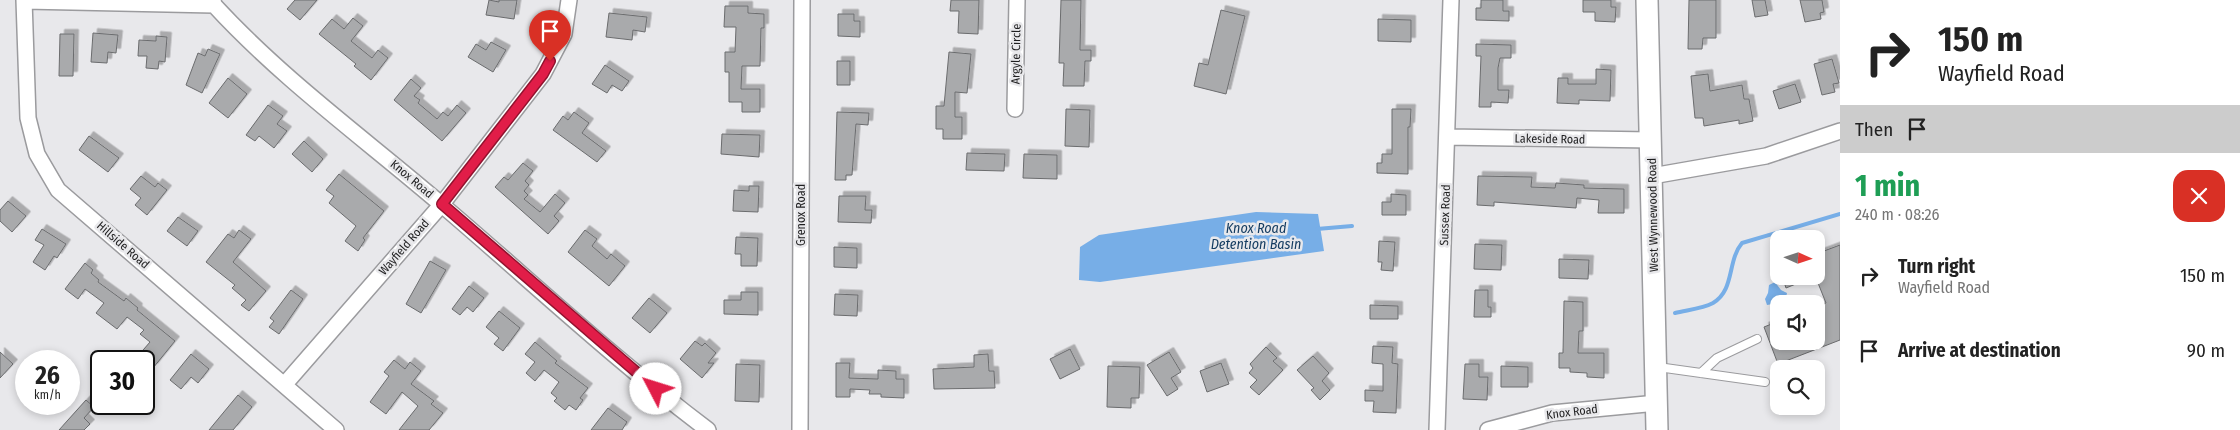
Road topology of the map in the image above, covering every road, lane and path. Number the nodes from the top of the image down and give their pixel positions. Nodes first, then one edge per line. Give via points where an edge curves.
1 (24, 0) edge
2 (569, 0) edge
3 (802, 0) edge
4 (1017, 0) edge
5 (1451, 0) edge
6 (1647, 0) edge
7 (214, 2) edge
8 (1015, 109) dead end
9 (1840, 131) edge
10 (1448, 137) junction
11 (1652, 140) junction
12 (1652, 176) junction
13 (442, 204) junction
14 (1757, 340) dead end
15 (1656, 367) junction
16 (1701, 373) junction
17 (1765, 382) dead end
18 (285, 384) junction
19 (1657, 403) junction
20 (336, 430) edge
21 (708, 430) edge
22 (800, 430) edge
23 (1437, 430) edge
24 (1488, 430) edge
25 (1657, 430) edge

1 - 7 street
1 - 18 street, Hillside Road via 28,118 37,154 58,190
2 - 13 street, Wayfield Road via 564,34 543,74
3 - 22 street, Grenox Road
4 - 8 street, Argyle Circle
5 - 10 street, Sussex Road
6 - 11 main road, West Wynnewood Road
7 - 13 street, Knox Road via 249,42
9 - 12 street via 1766,156
10 - 11 street, Lakeside Road
10 - 23 street, Sussex Road
11 - 12 main road, West Wynnewood Road
12 - 15 main road, West Wynnewood Road
13 - 18 street, Wayfield Road
13 - 21 street, Knox Road via 613,353
14 - 16 lane via 1717,358
15 - 16 lane
15 - 19 main road, West Wynnewood Road
16 - 17 lane
18 - 20 street, Hillside Road
19 - 24 street, Knox Road via 1552,413
19 - 25 main road, West Wynnewood Road

